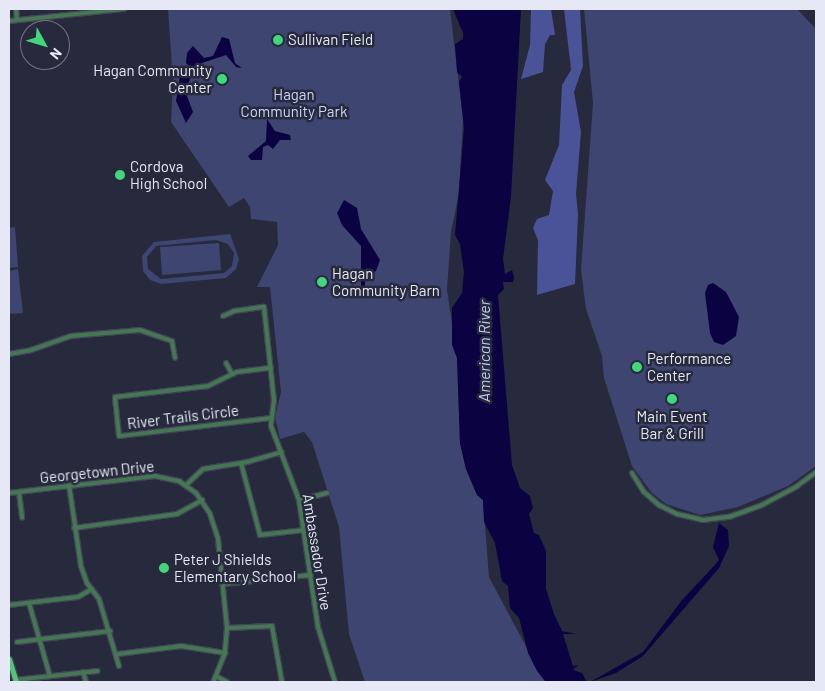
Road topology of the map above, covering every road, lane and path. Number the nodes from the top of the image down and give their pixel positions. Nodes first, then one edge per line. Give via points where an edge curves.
1 (16, 9) edge
2 (124, 9) edge
3 (18, 20) junction
4 (9, 21) edge
5 (223, 316) dead end
6 (9, 354) edge
7 (175, 358) dead end
8 (226, 363) dead end
9 (271, 368) junction
10 (232, 374) junction
11 (271, 418) junction
12 (282, 452) junction
13 (241, 463) junction
14 (632, 472) dead end
15 (816, 472) edge
16 (186, 485) junction
17 (69, 486) junction
18 (19, 492) junction
19 (9, 493) edge
20 (327, 493) dead end
21 (202, 500) junction
22 (299, 500) junction
23 (22, 518) dead end
24 (74, 528) junction
25 (305, 530) junction
26 (311, 575) junction
27 (223, 584) junction
28 (92, 589) junction
29 (29, 603) junction
30 (9, 605) edge
31 (227, 628) junction
32 (110, 631) junction
33 (40, 640) junction
34 (18, 642) dead end
35 (225, 653) junction
36 (118, 654) junction
37 (9, 659) edge
38 (119, 666) dead end
39 (98, 670) dead end
40 (83, 672) junction
41 (50, 676) junction
42 (216, 676) junction
43 (43, 677) junction
44 (15, 681) edge
45 (44, 682) edge
46 (86, 682) edge
47 (213, 682) edge
48 (227, 682) edge
49 (282, 682) edge
50 (335, 682) edge

1 - 3 street
2 - 3 street
3 - 4 street
5 - 9 street, Ambassador Drive via 234,311 264,308
6 - 7 street via 71,336 140,330 172,340
8 - 10 street
9 - 10 street, River Trails Circle
9 - 11 street, Ambassador Drive via 274,400
10 - 11 street, River Trails Circle via 208,386 114,397 119,436
11 - 12 street, Ambassador Drive
12 - 13 street
12 - 22 street, Ambassador Drive
13 - 16 street via 203,469
13 - 25 street via 260,535
14 - 15 street via 644,492 668,510 687,517 713,520 771,501
16 - 17 street, Georgetown Drive via 155,476
16 - 21 street, Georgetown Drive
17 - 18 street, Georgetown Drive
17 - 24 street
18 - 19 street, Georgetown Drive
18 - 23 street
20 - 22 street
21 - 24 street via 177,514
21 - 27 street, Georgetown Drive via 216,530
22 - 25 street, Ambassador Drive
24 - 28 street via 81,566
25 - 26 street, Ambassador Drive
26 - 27 street
26 - 50 street, Ambassador Drive via 320,635
27 - 31 street, Georgetown Drive
28 - 29 street via 78,597
28 - 32 street
29 - 30 street
29 - 33 street
31 - 35 street, Georgetown Drive
31 - 49 street via 272,626
32 - 33 street
32 - 36 street
33 - 34 street
33 - 41 street
35 - 36 street via 181,646
35 - 42 street, Georgetown Drive
36 - 38 street
37 - 44 main road
39 - 40 street
40 - 41 street
40 - 46 street
41 - 43 street
42 - 47 street, Georgetown Drive
42 - 48 street
43 - 44 street
43 - 45 street

